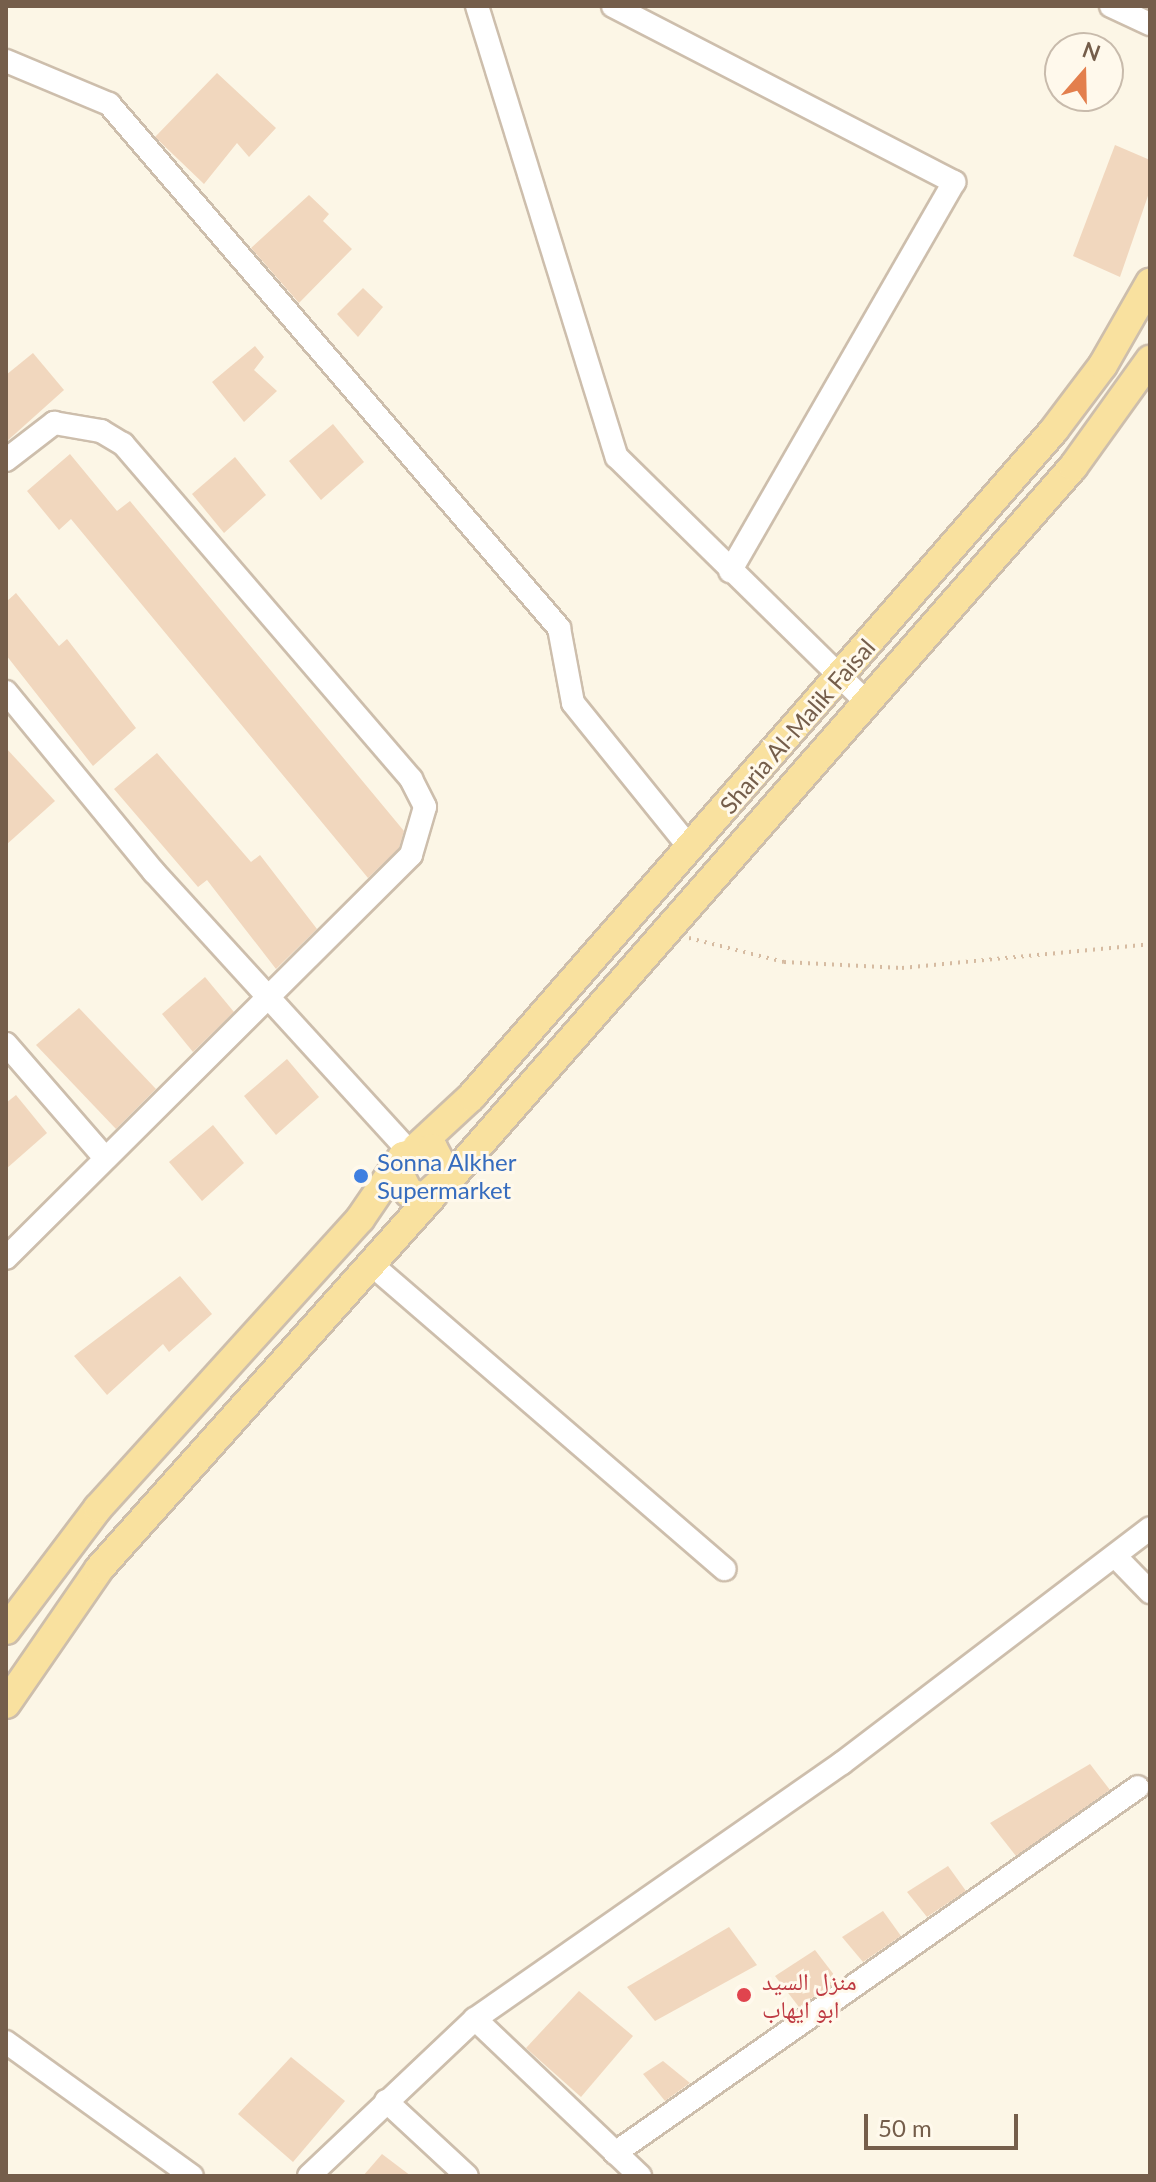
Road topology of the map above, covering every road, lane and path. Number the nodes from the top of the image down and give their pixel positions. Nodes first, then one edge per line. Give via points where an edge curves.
1 (477, 6) edge
2 (613, 6) edge
3 (1111, 6) edge
4 (1150, 24) edge
5 (6, 61) edge
6 (1150, 283) edge
7 (1150, 360) edge
8 (6, 460) edge
9 (730, 571) junction
10 (843, 676) junction
11 (6, 692) edge
12 (867, 703) junction
13 (690, 848) junction
14 (664, 931) junction
15 (1150, 944) edge
16 (268, 998) junction
17 (6, 1044) edge
18 (408, 1157) junction
19 (105, 1158) junction
20 (439, 1189) junction
21 (6, 1258) edge
22 (371, 1264) junction
23 (1150, 1528) edge
24 (1116, 1557) junction
25 (724, 1569) dead end
26 (1150, 1592) edge
27 (6, 1630) edge
28 (6, 1704) edge
29 (1138, 1787) dead end
30 (475, 2019) junction
31 (6, 2042) edge
32 (386, 2101) junction
33 (615, 2153) junction
34 (192, 2176) edge
35 (309, 2176) edge
36 (467, 2176) edge
37 (640, 2176) edge

1 - 9 street via 617,457
2 - 9 street via 954,182
3 - 4 street
5 - 13 street via 109,104 559,628 573,703
6 - 10 main road, Sharia Al-Malik Faisal via 1081,397
7 - 12 main road, Sharia Al-Malik Faisal via 1099,435
8 - 16 street via 54,423 101,431 123,444 411,779 425,807 411,855
9 - 10 street
10 - 12 street
10 - 13 main road, Sharia Al-Malik Faisal
11 - 16 street
12 - 14 main road, Sharia Al-Malik Faisal
13 - 18 main road, Sharia Al-Malik Faisal via 471,1097
14 - 15 path via 784,962 838,967 902,968
14 - 20 main road, Sharia Al-Malik Faisal
16 - 18 street
16 - 19 street
17 - 19 street
18 - 20 main road via 409,1193
18 - 20 main road via 445,1159
18 - 27 main road, Sharia Al-Malik Faisal via 98,1508
19 - 21 street
20 - 22 main road, Sharia Al-Malik Faisal
22 - 25 street
22 - 28 main road, Sharia Al-Malik Faisal via 99,1569
23 - 24 street
24 - 26 street
24 - 30 street via 842,1763
29 - 33 street
30 - 32 street
30 - 33 street
31 - 34 street
32 - 35 street
32 - 36 street
33 - 37 street

